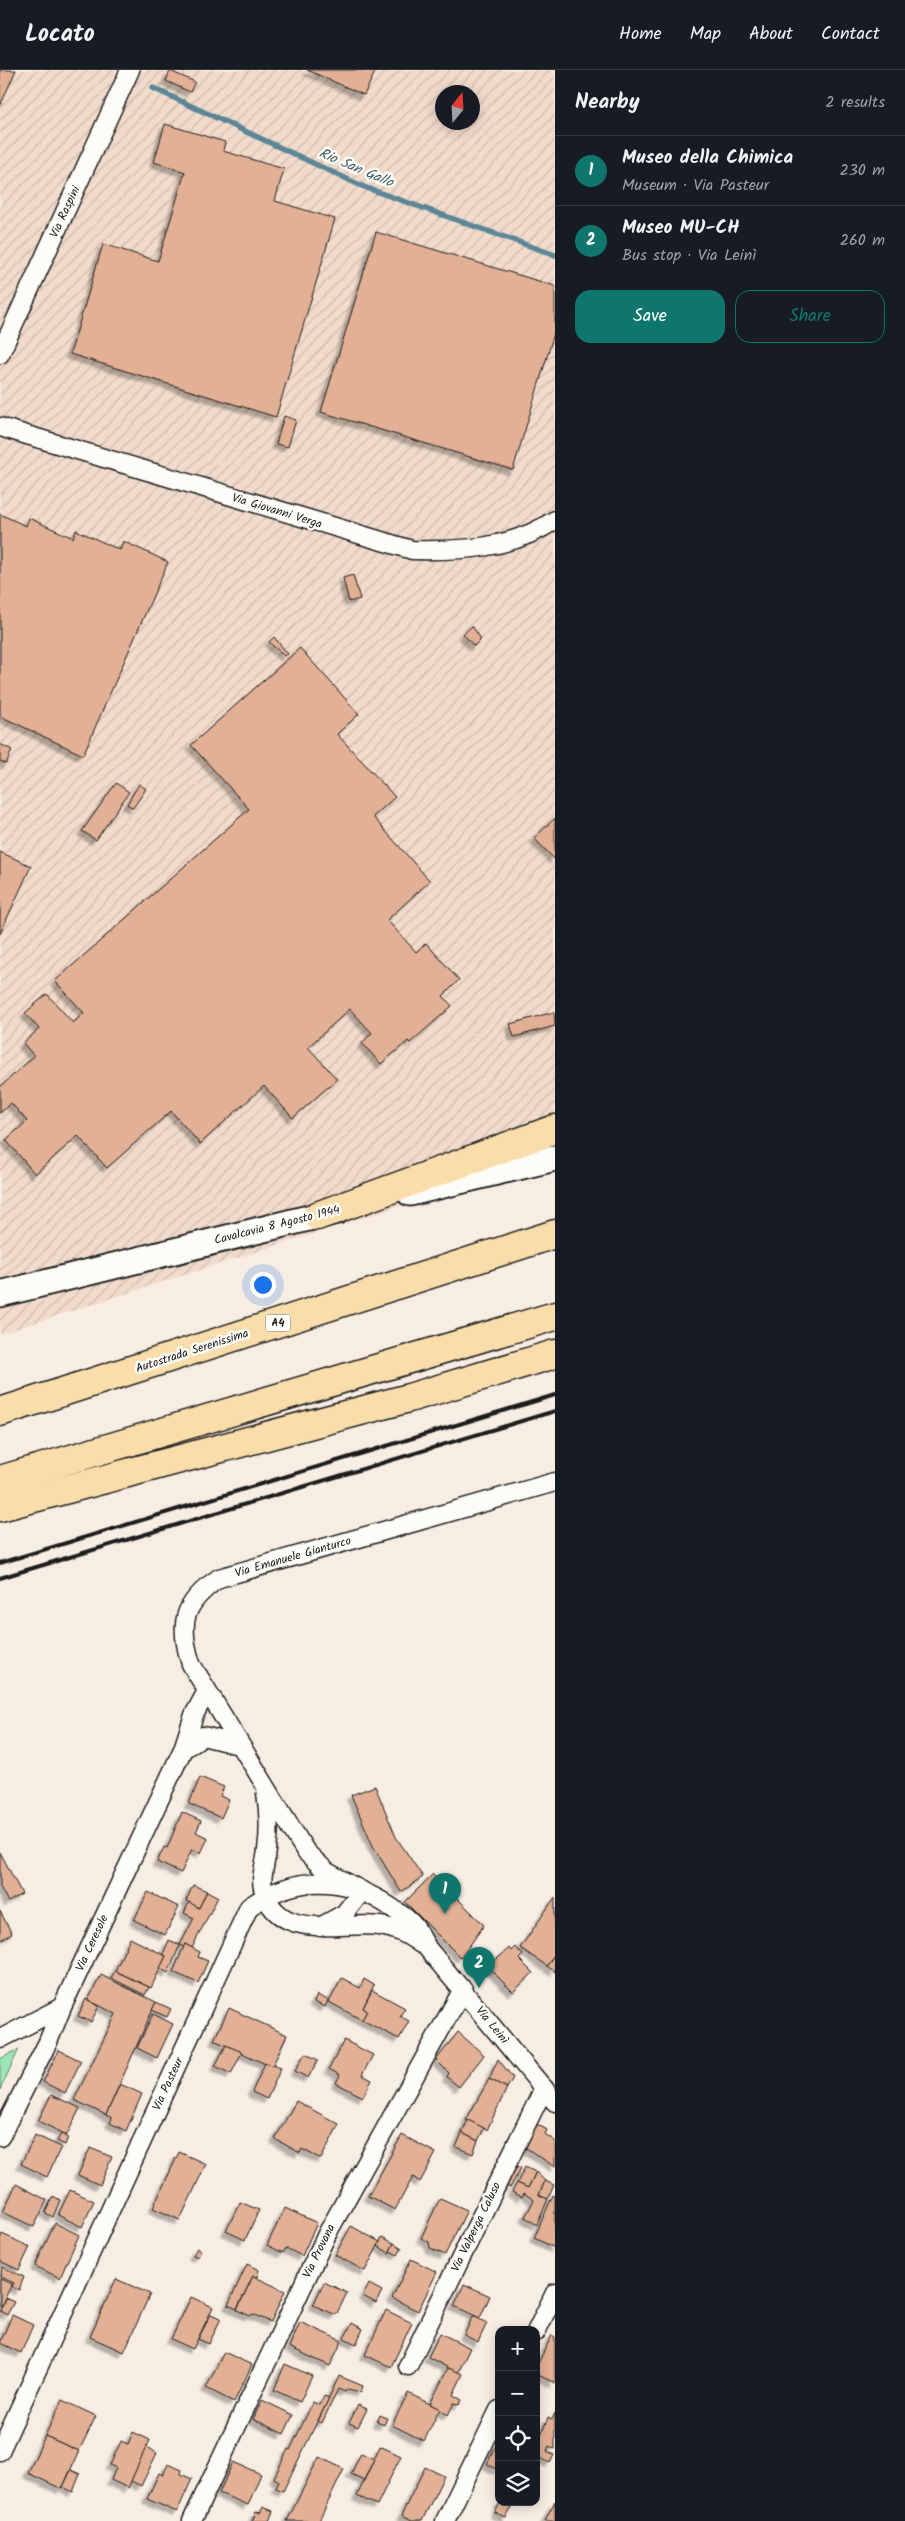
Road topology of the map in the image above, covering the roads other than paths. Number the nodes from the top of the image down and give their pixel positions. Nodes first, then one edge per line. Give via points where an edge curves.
1 (130, 70) edge
2 (0, 354) edge
3 (0, 427) edge
4 (555, 520) edge
5 (555, 1128) edge
6 (555, 1158) edge
7 (317, 1216) junction
8 (555, 1234) edge
9 (0, 1294) edge
10 (555, 1316) edge
11 (555, 1354) edge
12 (0, 1412) edge
13 (0, 1480) edge
14 (555, 1482) edge
15 (0, 1507) edge
16 (207, 1691) junction
17 (239, 1745) junction
18 (183, 1750) junction
19 (264, 1788) junction
20 (362, 1891) junction
21 (265, 1896) junction
22 (320, 1927) junction
23 (428, 1949) junction
24 (463, 1989) junction
25 (62, 2007) junction
26 (0, 2039) edge
27 (549, 2095) edge
28 (0, 2137) edge
29 (555, 2293) edge
30 (539, 2326) edge
31 (408, 2366) dead end
32 (496, 2416) edge
33 (0, 2451) edge
34 (192, 2521) edge
35 (445, 2521) edge

1 - 2 street, Via Raspini
3 - 4 street, Via Giovanni Verga via 412,550 454,551 517,540
5 - 7 highway
6 - 7 main road, Cavalcavia 8 Agosto 1944
7 - 9 main road, Cavalcavia 8 Agosto 1944
8 - 12 highway, Autostrada Serenissima / A4
10 - 13 highway
11 - 15 highway via 399,1400
14 - 16 street, Via Emanuele Gianturco via 219,1578 200,1591 188,1607 184,1626 184,1643 191,1664
16 - 17 street, Via Emanuele Gianturco
16 - 18 street, Via Ceresole via 194,1715
17 - 18 street via 203,1736
17 - 19 street
18 - 25 street, Via Ceresole
19 - 20 street via 313,1860 327,1872
19 - 21 street via 270,1813 262,1885
20 - 21 street, Via Pasteur via 336,1882 319,1882 283,1888
20 - 22 street via 344,1914
20 - 23 street, Via Pasteur via 403,1916
21 - 22 street via 286,1918
21 - 33 street, Via Pasteur via 249,1907
22 - 23 street via 378,1925 394,1928
23 - 24 street, Via Leinì
24 - 27 street, Via Leinì
24 - 34 street, Via Provana via 328,2232
25 - 26 street
25 - 28 street, Via Ceresole
27 - 31 street, Via Valperga Caluso
29 - 30 street
32 - 35 street

